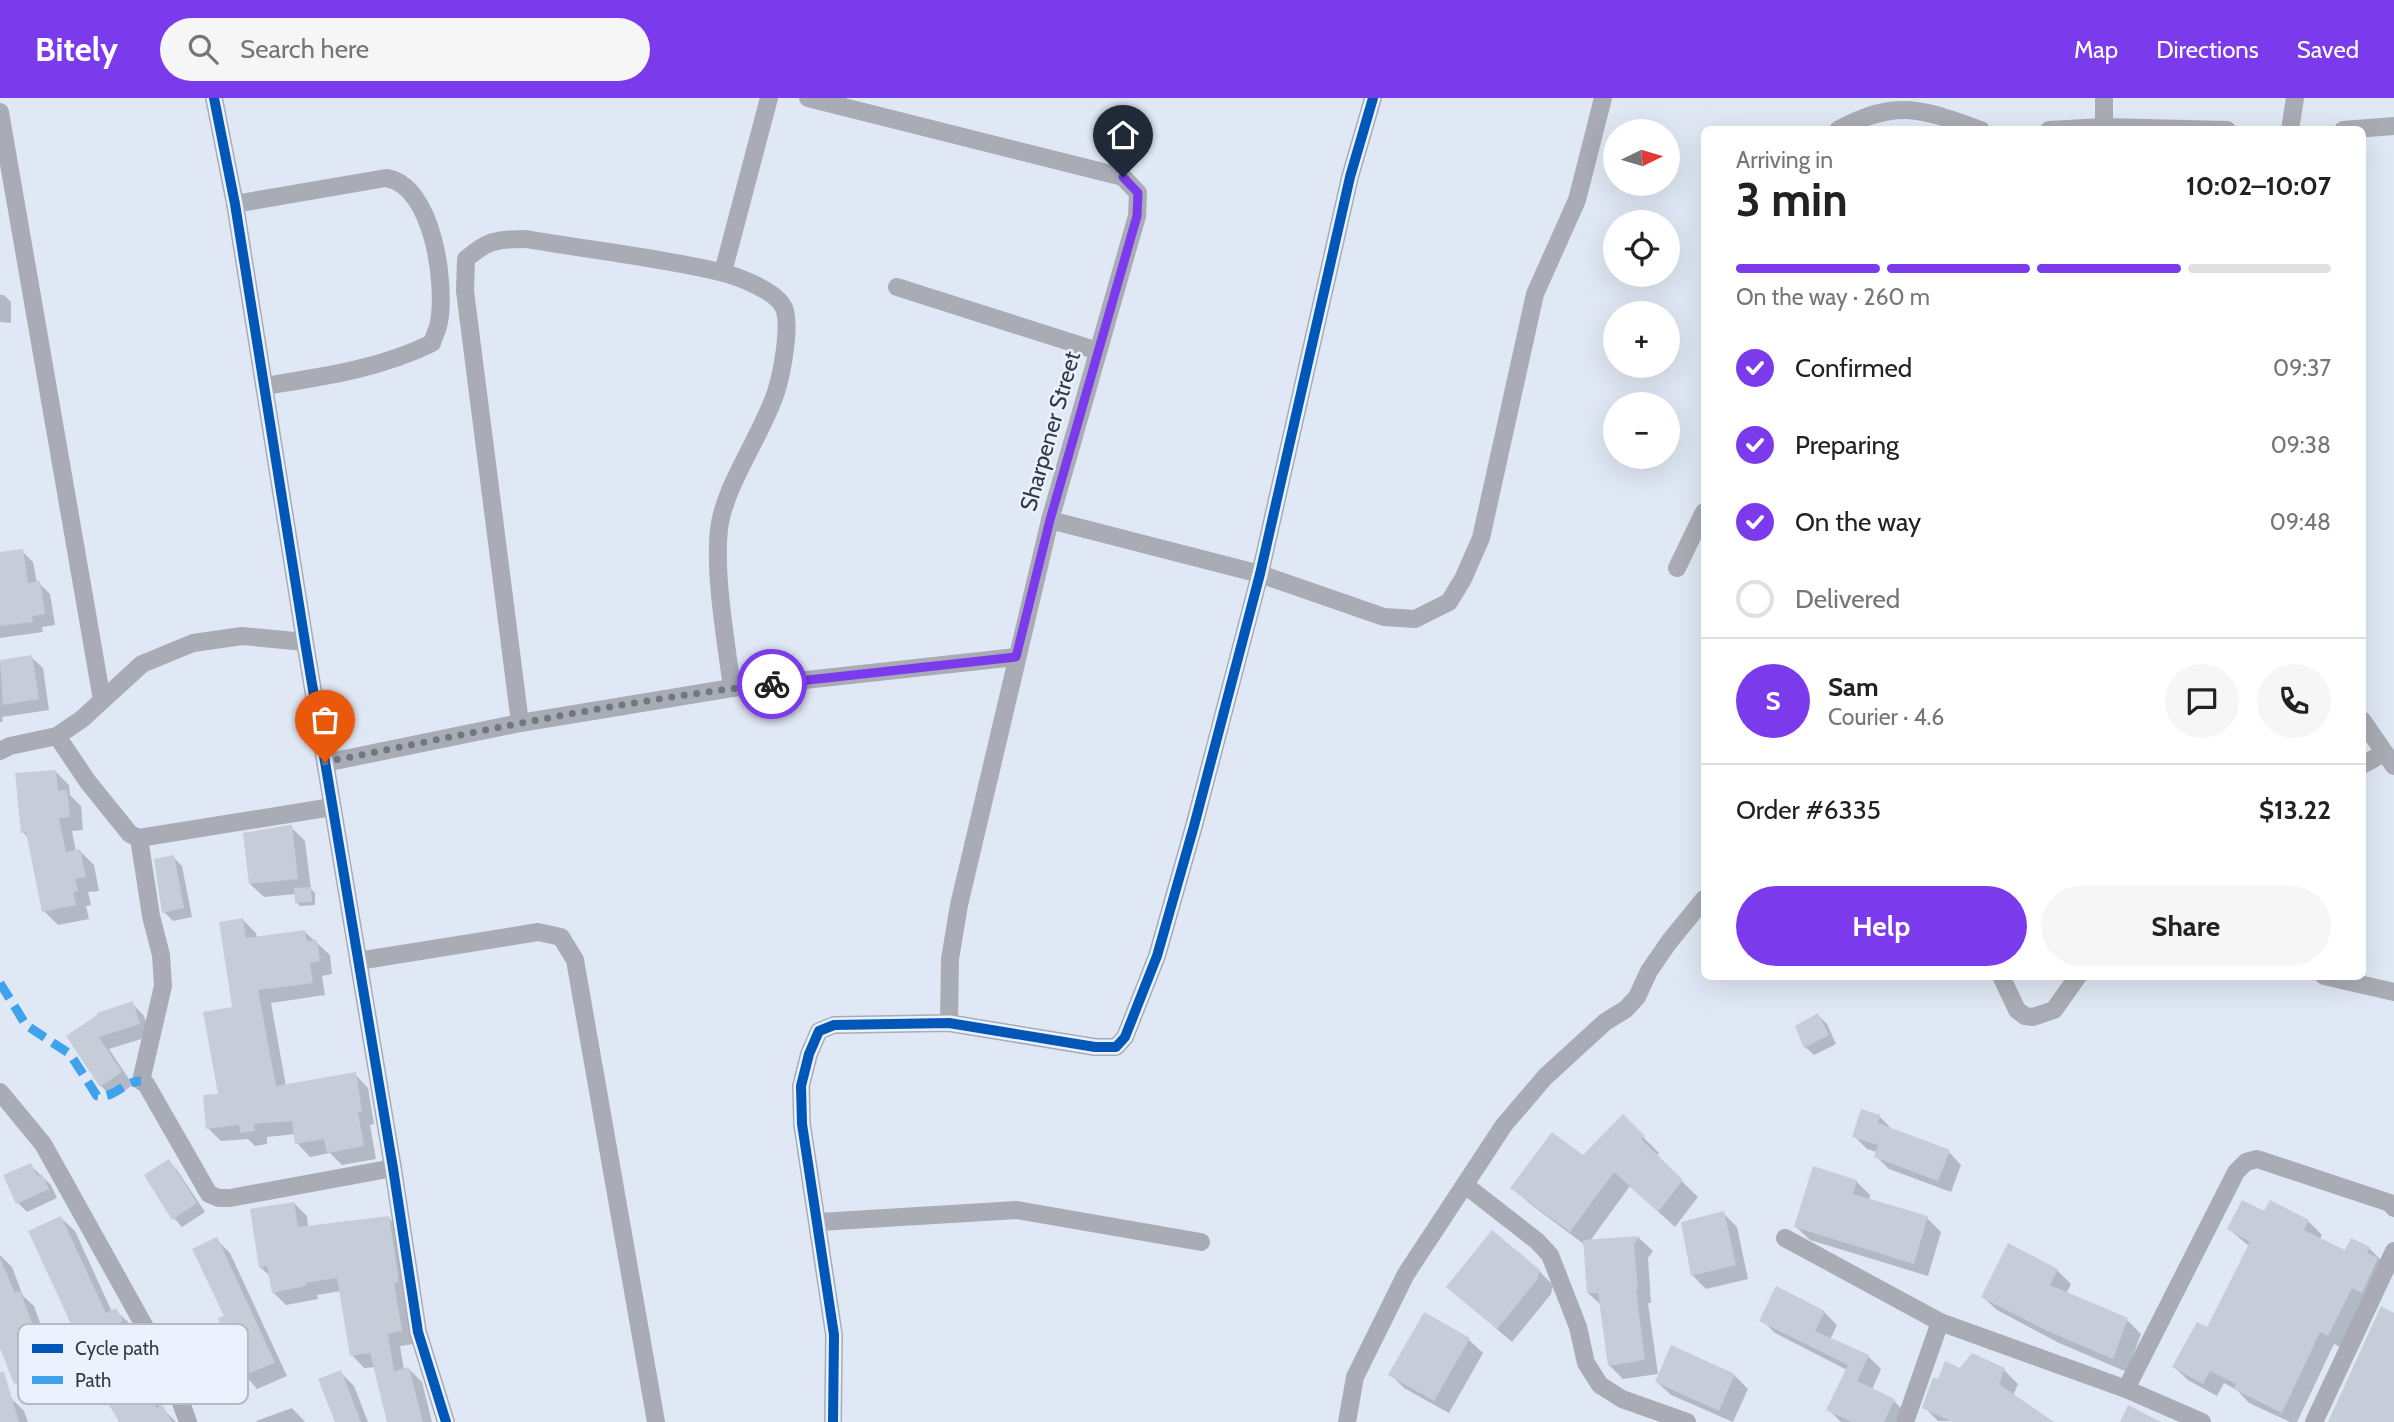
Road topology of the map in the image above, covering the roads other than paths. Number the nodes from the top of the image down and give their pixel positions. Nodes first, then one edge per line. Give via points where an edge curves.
1 (214, 98) edge
2 (769, 98) edge
3 (808, 98) edge
4 (1373, 98) edge
5 (1603, 98) edge
6 (1867, 98) edge
7 (2104, 98) edge
8 (2295, 98) edge
9 (1887, 106) junction
10 (0, 113) edge
11 (1844, 126) edge
12 (1970, 126) edge
13 (2104, 126) edge
14 (2291, 126) edge
15 (2394, 126) edge
16 (2366, 128) edge
17 (235, 204) junction
18 (723, 272) junction
19 (897, 287) dead end
20 (1098, 351) junction
21 (264, 386) junction
22 (1701, 518) edge
23 (1050, 520) junction
24 (1677, 568) dead end
25 (1260, 574) junction
26 (305, 642) junction
27 (1016, 657) junction
28 (732, 688) junction
29 (102, 700) junction
30 (520, 723) junction
31 (2366, 726) edge
32 (57, 736) junction
33 (0, 751) edge
34 (2389, 759) edge
35 (325, 762) junction
36 (2366, 764) edge
37 (332, 807) junction
38 (139, 838) junction
39 (1701, 903) edge
40 (358, 961) junction
41 (2003, 980) edge
42 (2075, 980) edge
43 (2342, 980) edge
44 (2394, 992) edge
45 (949, 1023) junction
46 (0, 1093) edge
47 (393, 1168) junction
48 (1465, 1185) junction
49 (2394, 1208) edge
50 (819, 1222) junction
51 (1785, 1238) dead end
52 (1201, 1242) dead end
53 (2394, 1251) edge
54 (1940, 1322) junction
55 (143, 1324) edge
56 (2126, 1389) junction
57 (182, 1404) edge
58 (188, 1422) edge
59 (446, 1422) edge
60 (656, 1422) edge
61 (833, 1422) edge
62 (1347, 1422) edge
63 (1687, 1422) edge
64 (1905, 1422) edge
65 (2202, 1422) edge
66 (2314, 1422) edge

1 - 17 street
2 - 18 street
3 - 20 street, Sharpener Street via 1123,177 1138,193 1137,216
4 - 25 street via 1350,177
5 - 25 street via 1577,200 1535,294 1481,538 1449,602 1415,619 1384,617
6 - 9 street
7 - 13 street
8 - 14 street
9 - 11 street
9 - 12 street via 1912,106
10 - 29 street
15 - 16 street
17 - 21 street
17 - 21 street via 386,178 400,180 416,198 433,234 440,299 432,343 404,357
18 - 28 street via 766,290 783,306 787,328 777,390 729,495 719,528 720,584
18 - 30 street via 526,239 496,239 466,259 465,291
19 - 20 street
20 - 23 street, Sharpener Street
21 - 26 street
22 - 24 street
23 - 25 street
23 - 27 street, Sharpener Street
25 - 45 street via 1157,956 1125,1037 1116,1047 1095,1047
26 - 29 street via 242,636 192,643 142,664
26 - 35 street
27 - 28 street
27 - 45 street, Sharpener Street via 959,905 950,958
28 - 30 street
29 - 32 street
30 - 35 street
31 - 34 street
32 - 33 street
32 - 38 street via 88,782 130,834
34 - 36 street
35 - 37 street
37 - 38 street
37 - 40 street
38 - 47 street via 163,986 141,1081 209,1194 230,1198
39 - 48 street via 1668,942 1637,997 1545,1077 1504,1125
40 - 47 street
40 - 60 street via 538,932 561,937 575,960
41 - 42 street via 2017,1010 2033,1017 2054,1010
43 - 44 street
45 - 50 street via 834,1025 819,1031 801,1086 802,1124
46 - 55 street via 50,1156
47 - 59 street via 418,1332
48 - 62 street via 1406,1274 1355,1377
48 - 63 street via 1550,1255 1578,1326 1586,1363 1600,1385 1622,1399
49 - 56 street via 2257,1159 2246,1161 2236,1172
50 - 52 street via 1017,1210
50 - 61 street via 834,1335
51 - 54 street
53 - 66 street
54 - 56 street
54 - 64 street
56 - 65 street
57 - 58 street

